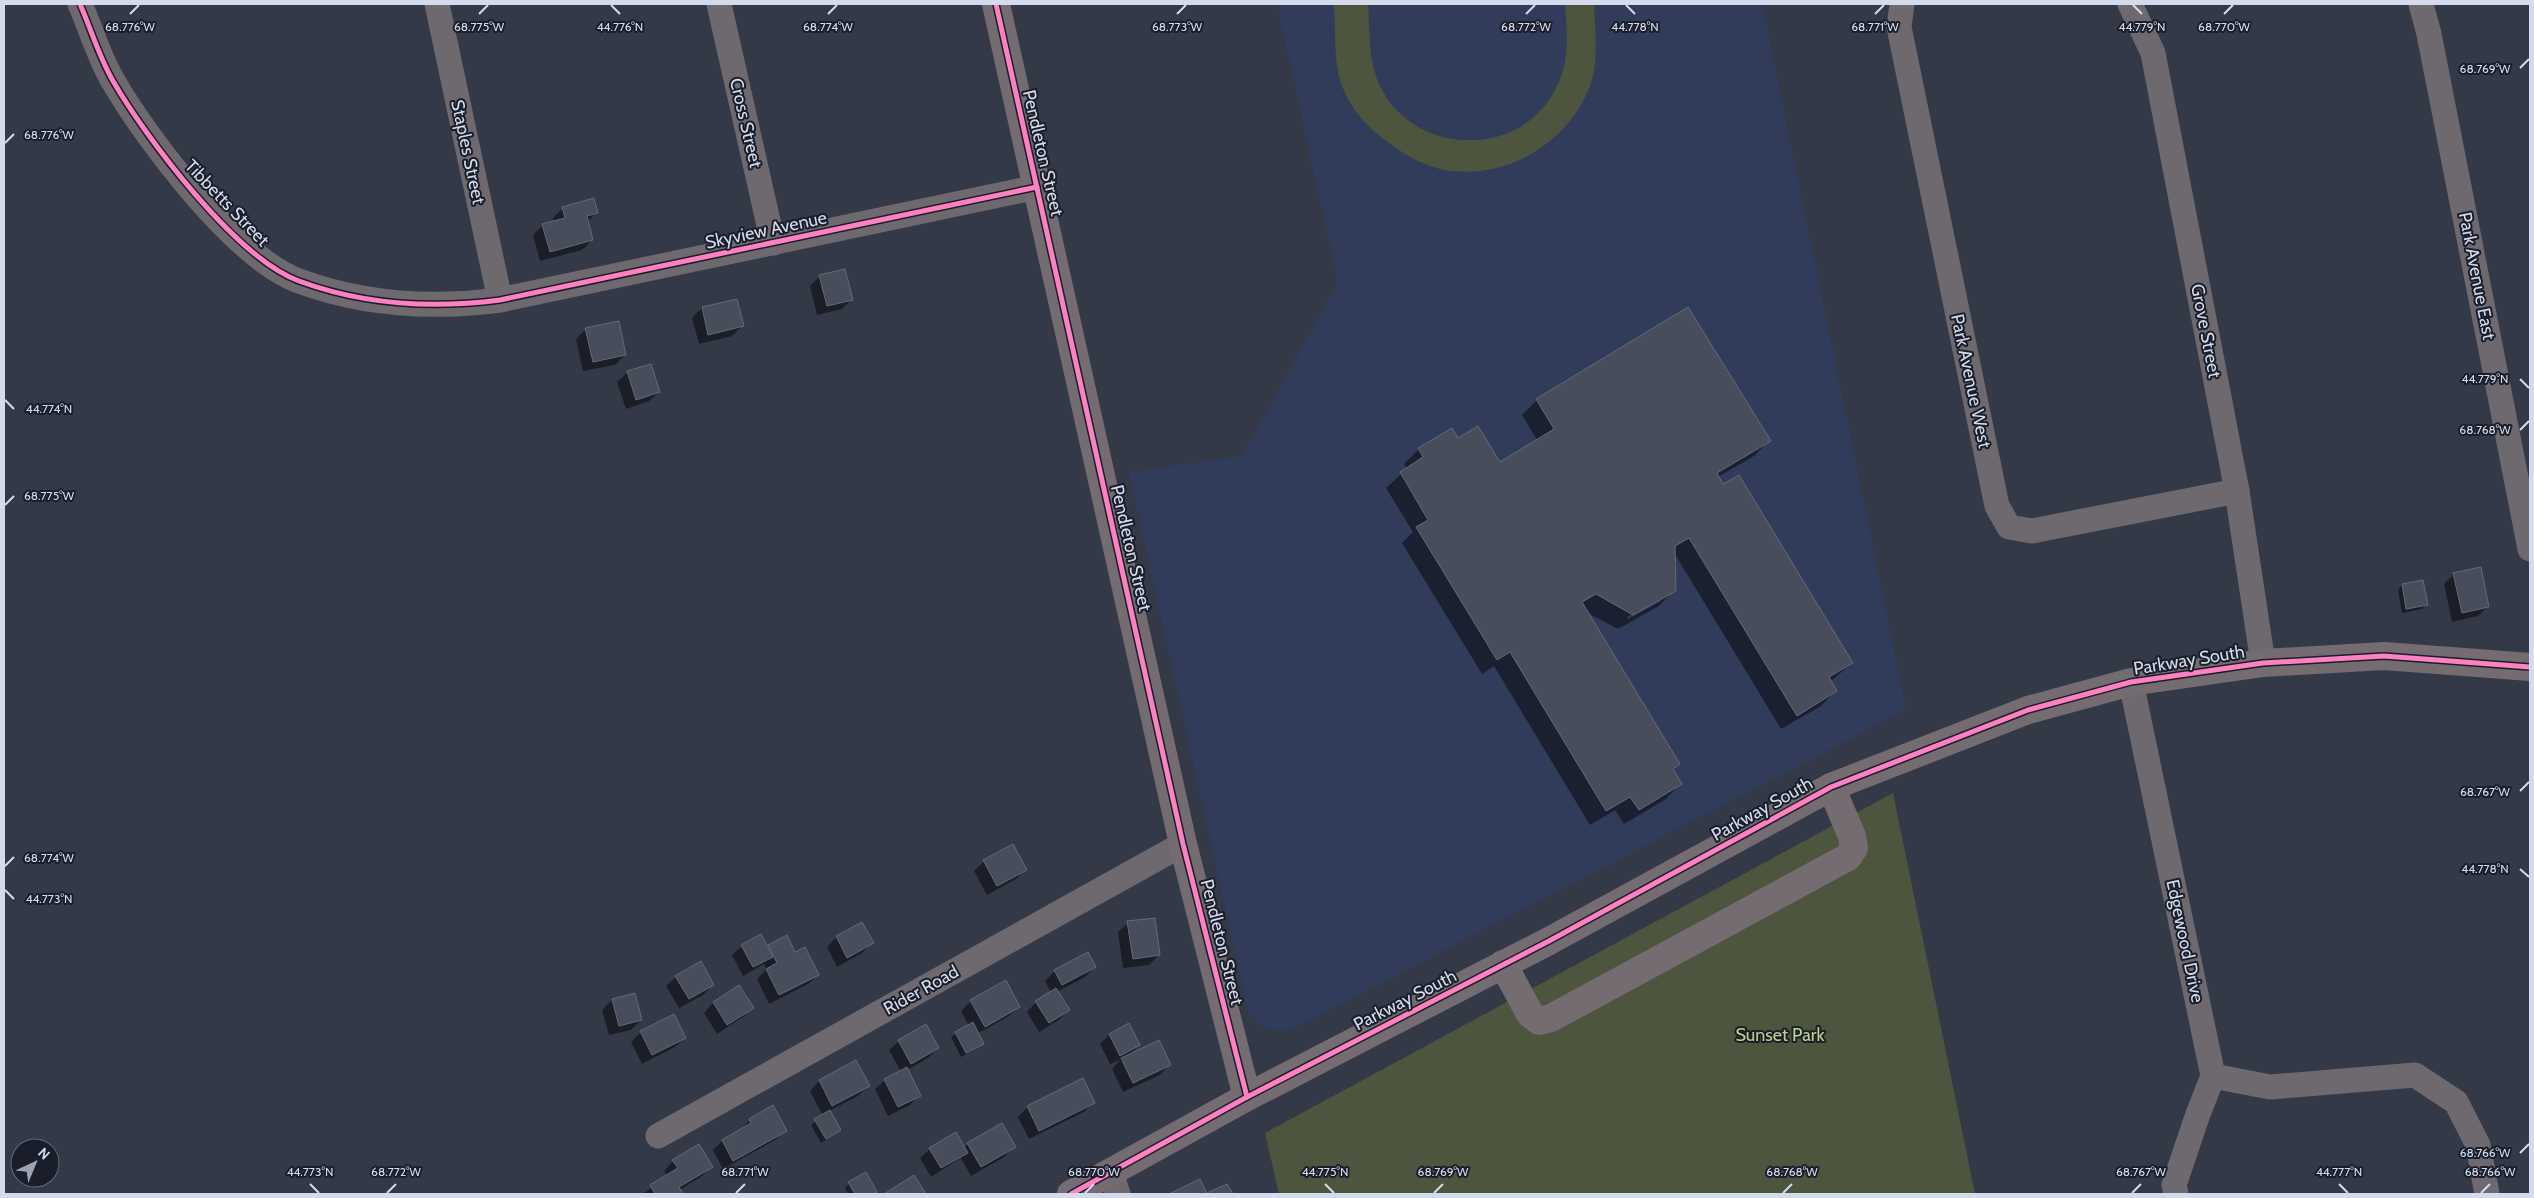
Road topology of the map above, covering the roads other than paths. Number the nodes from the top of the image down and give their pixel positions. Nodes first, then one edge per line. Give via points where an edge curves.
1 (80, 4) edge
2 (437, 4) edge
3 (719, 4) edge
4 (996, 4) edge
5 (1902, 4) edge
6 (2130, 4) edge
7 (2421, 4) edge
8 (1037, 187) junction
9 (773, 243) junction
10 (500, 300) junction
11 (2237, 491) junction
12 (2530, 549) edge
13 (2263, 662) junction
14 (2530, 667) edge
15 (2131, 682) junction
16 (1831, 787) junction
17 (1183, 844) junction
18 (1503, 964) junction
19 (2214, 1076) junction
20 (1247, 1097) junction
21 (658, 1136) dead end
22 (1114, 1184) edge
23 (1071, 1194) edge
24 (2176, 1194) edge
25 (2487, 1194) edge

1 - 10 street, Tibbetts Street via 112,79 159,150 254,255 297,280 357,297 415,306
2 - 10 street, Staples Street
3 - 9 street, Cross Street
4 - 8 street, Pendleton Street
5 - 11 street, Park Avenue West via 1899,27 1997,506 2008,527 2032,531
6 - 11 street, Grove Street via 2153,53
7 - 12 street, Park Avenue East
8 - 9 street, Skyview Avenue
8 - 17 street, Pendleton Street
9 - 10 street, Skyview Avenue
11 - 13 street, Grove Street
13 - 14 street, Parkway South via 2384,656
13 - 15 street, Parkway South
15 - 16 street, Parkway South via 2028,710
15 - 19 street, Edgewood Drive
16 - 18 street, Parkway South
16 - 18 street via 1852,836 1854,848 1848,857 1551,1018 1539,1021 1530,1014
17 - 20 street, Pendleton Street
17 - 21 street, Rider Road
18 - 20 street, Parkway South
19 - 24 street via 2174,1185
19 - 25 street via 2270,1087 2415,1075 2456,1102 2478,1145
20 - 22 street, Parkway South
22 - 23 street, Parkway South

